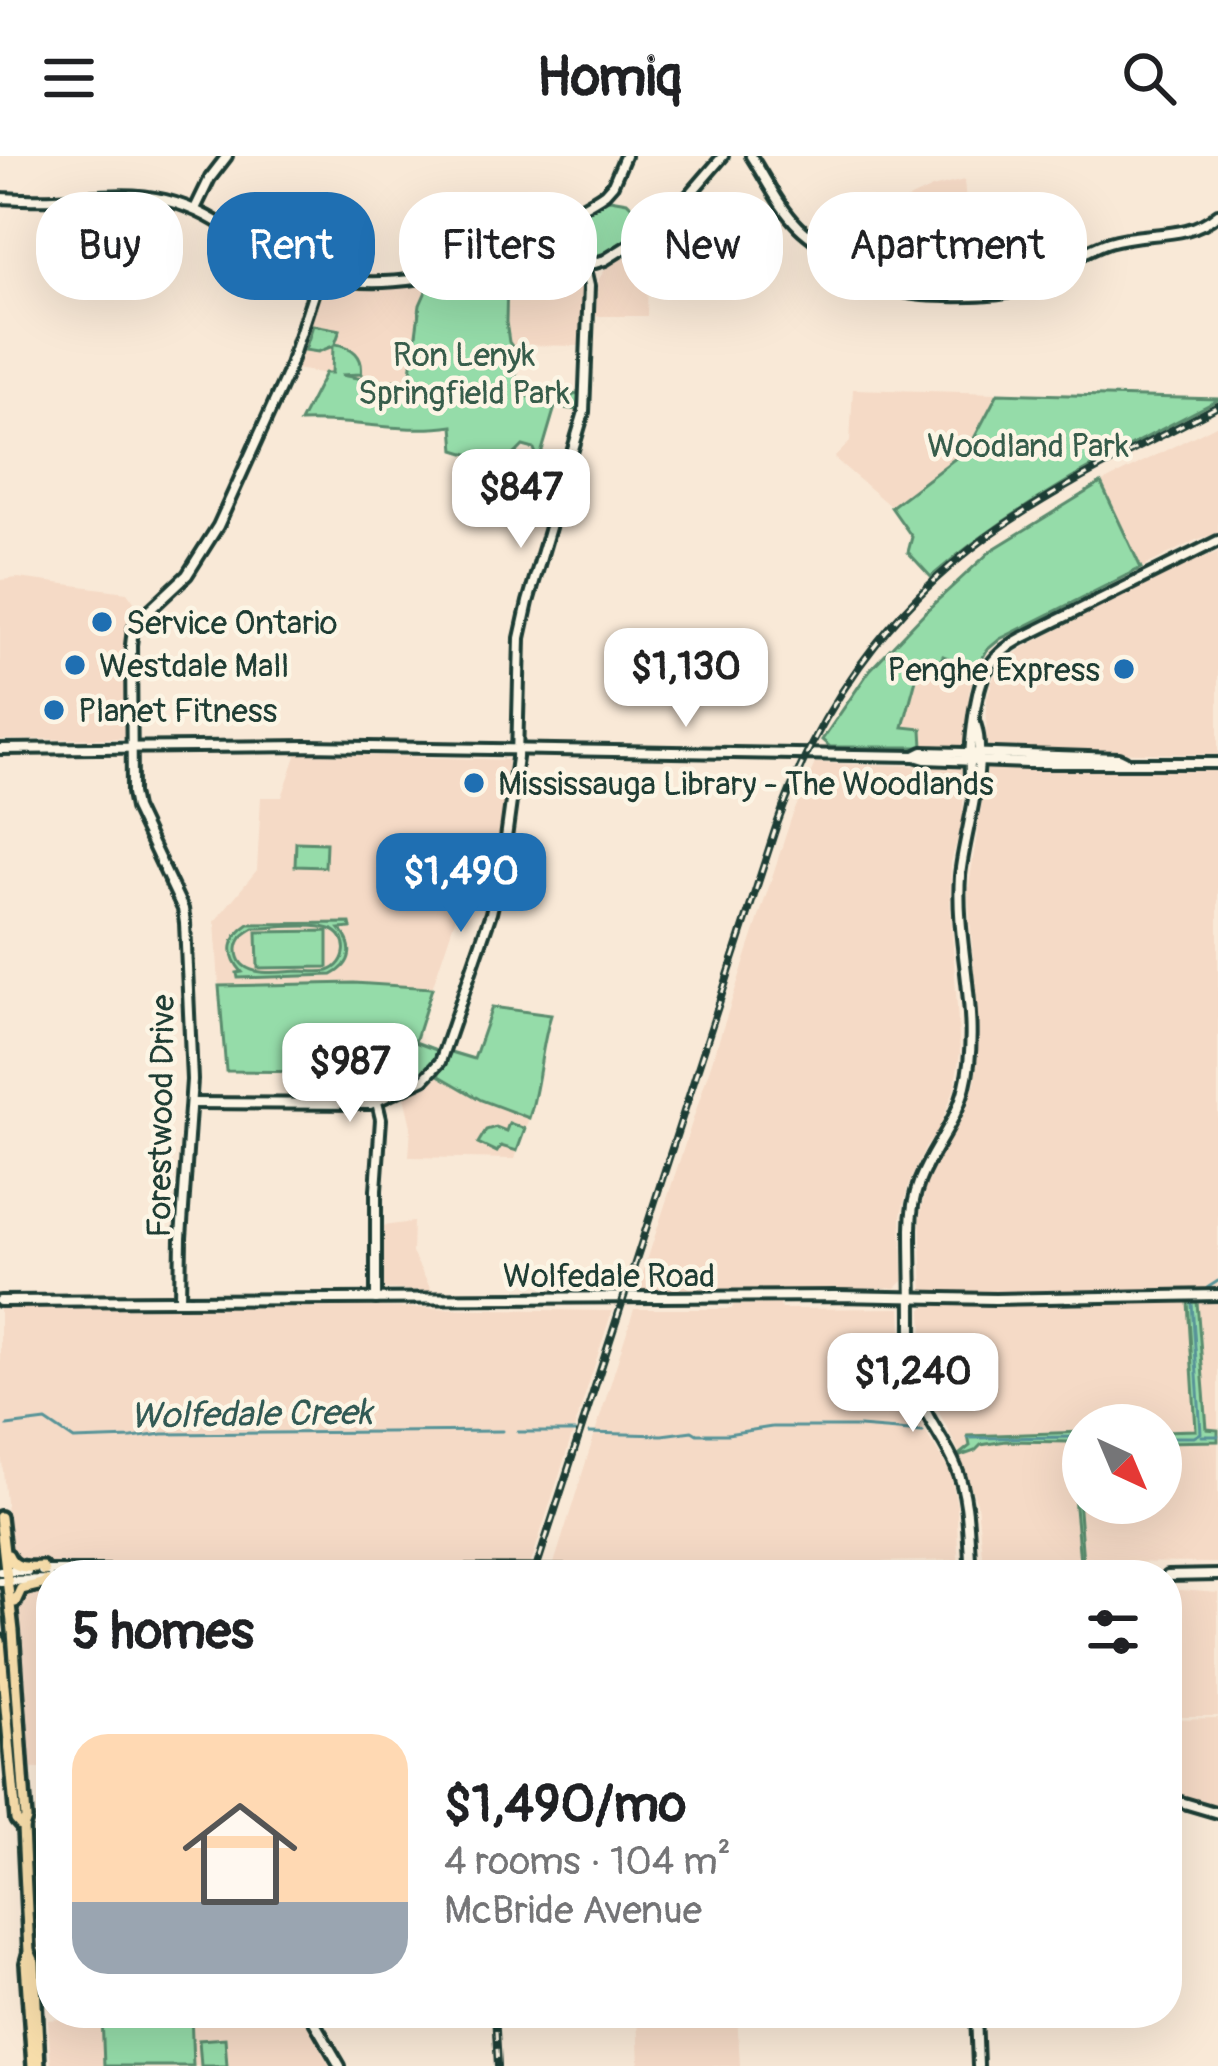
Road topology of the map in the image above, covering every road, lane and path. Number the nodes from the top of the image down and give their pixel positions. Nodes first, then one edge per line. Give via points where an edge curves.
1 (227, 156) edge
2 (625, 156) edge
3 (723, 156) edge
4 (751, 156) edge
5 (597, 197) edge
6 (0, 198) edge
7 (195, 209) junction
8 (1218, 214) edge
9 (207, 215) edge
10 (597, 263) edge
11 (311, 300) edge
12 (588, 300) edge
13 (1218, 542) edge
14 (130, 747) junction
15 (0, 749) edge
16 (517, 749) junction
17 (974, 757) junction
18 (1218, 763) edge
19 (376, 1102) junction
20 (191, 1103) junction
21 (1218, 1295) edge
22 (911, 1297) junction
23 (376, 1299) junction
24 (180, 1300) junction
25 (0, 1301) edge
26 (0, 1517) edge
27 (2, 1539) edge
28 (970, 1560) edge
29 (36, 1567) edge
30 (1218, 1575) edge
31 (3, 1576) edge
32 (1182, 1576) edge
33 (36, 1577) edge
34 (36, 1585) edge
35 (13, 1630) junction
36 (0, 1641) edge
37 (1182, 1802) edge
38 (1218, 1813) edge
39 (23, 1828) junction
40 (318, 2028) edge
41 (976, 2028) edge
42 (36, 2066) edge
43 (340, 2066) edge
44 (977, 2066) edge

1 - 7 street
2 - 5 street
3 - 10 street via 666,223
4 - 8 street via 804,231 911,293 1007,293 1108,242 1181,233
6 - 7 street via 124,195
7 - 9 street
11 - 14 street, Forestwood Drive via 218,526 187,574 134,629
12 - 16 street via 584,412 524,619
13 - 17 street via 1002,651 980,685
14 - 15 street
14 - 16 street
14 - 20 street, Forestwood Drive via 135,808 183,909
16 - 17 street
16 - 19 street via 495,897 446,1051 429,1076
17 - 18 street
17 - 22 street via 960,884 969,1070 916,1187
19 - 20 street
19 - 23 street
20 - 24 street, Forestwood Drive
21 - 22 street, Wolfedale Road
22 - 23 street, Wolfedale Road
22 - 28 street via 916,1387 960,1477
23 - 24 street, Wolfedale Road
24 - 25 street, Wolfedale Road
26 - 27 main road
27 - 29 main road via 10,1561
27 - 31 main road
30 - 32 street
31 - 33 street
31 - 35 main road
34 - 35 main road via 17,1592
35 - 39 main road
36 - 39 main road
37 - 38 street
39 - 42 main road
40 - 43 street
41 - 44 street

